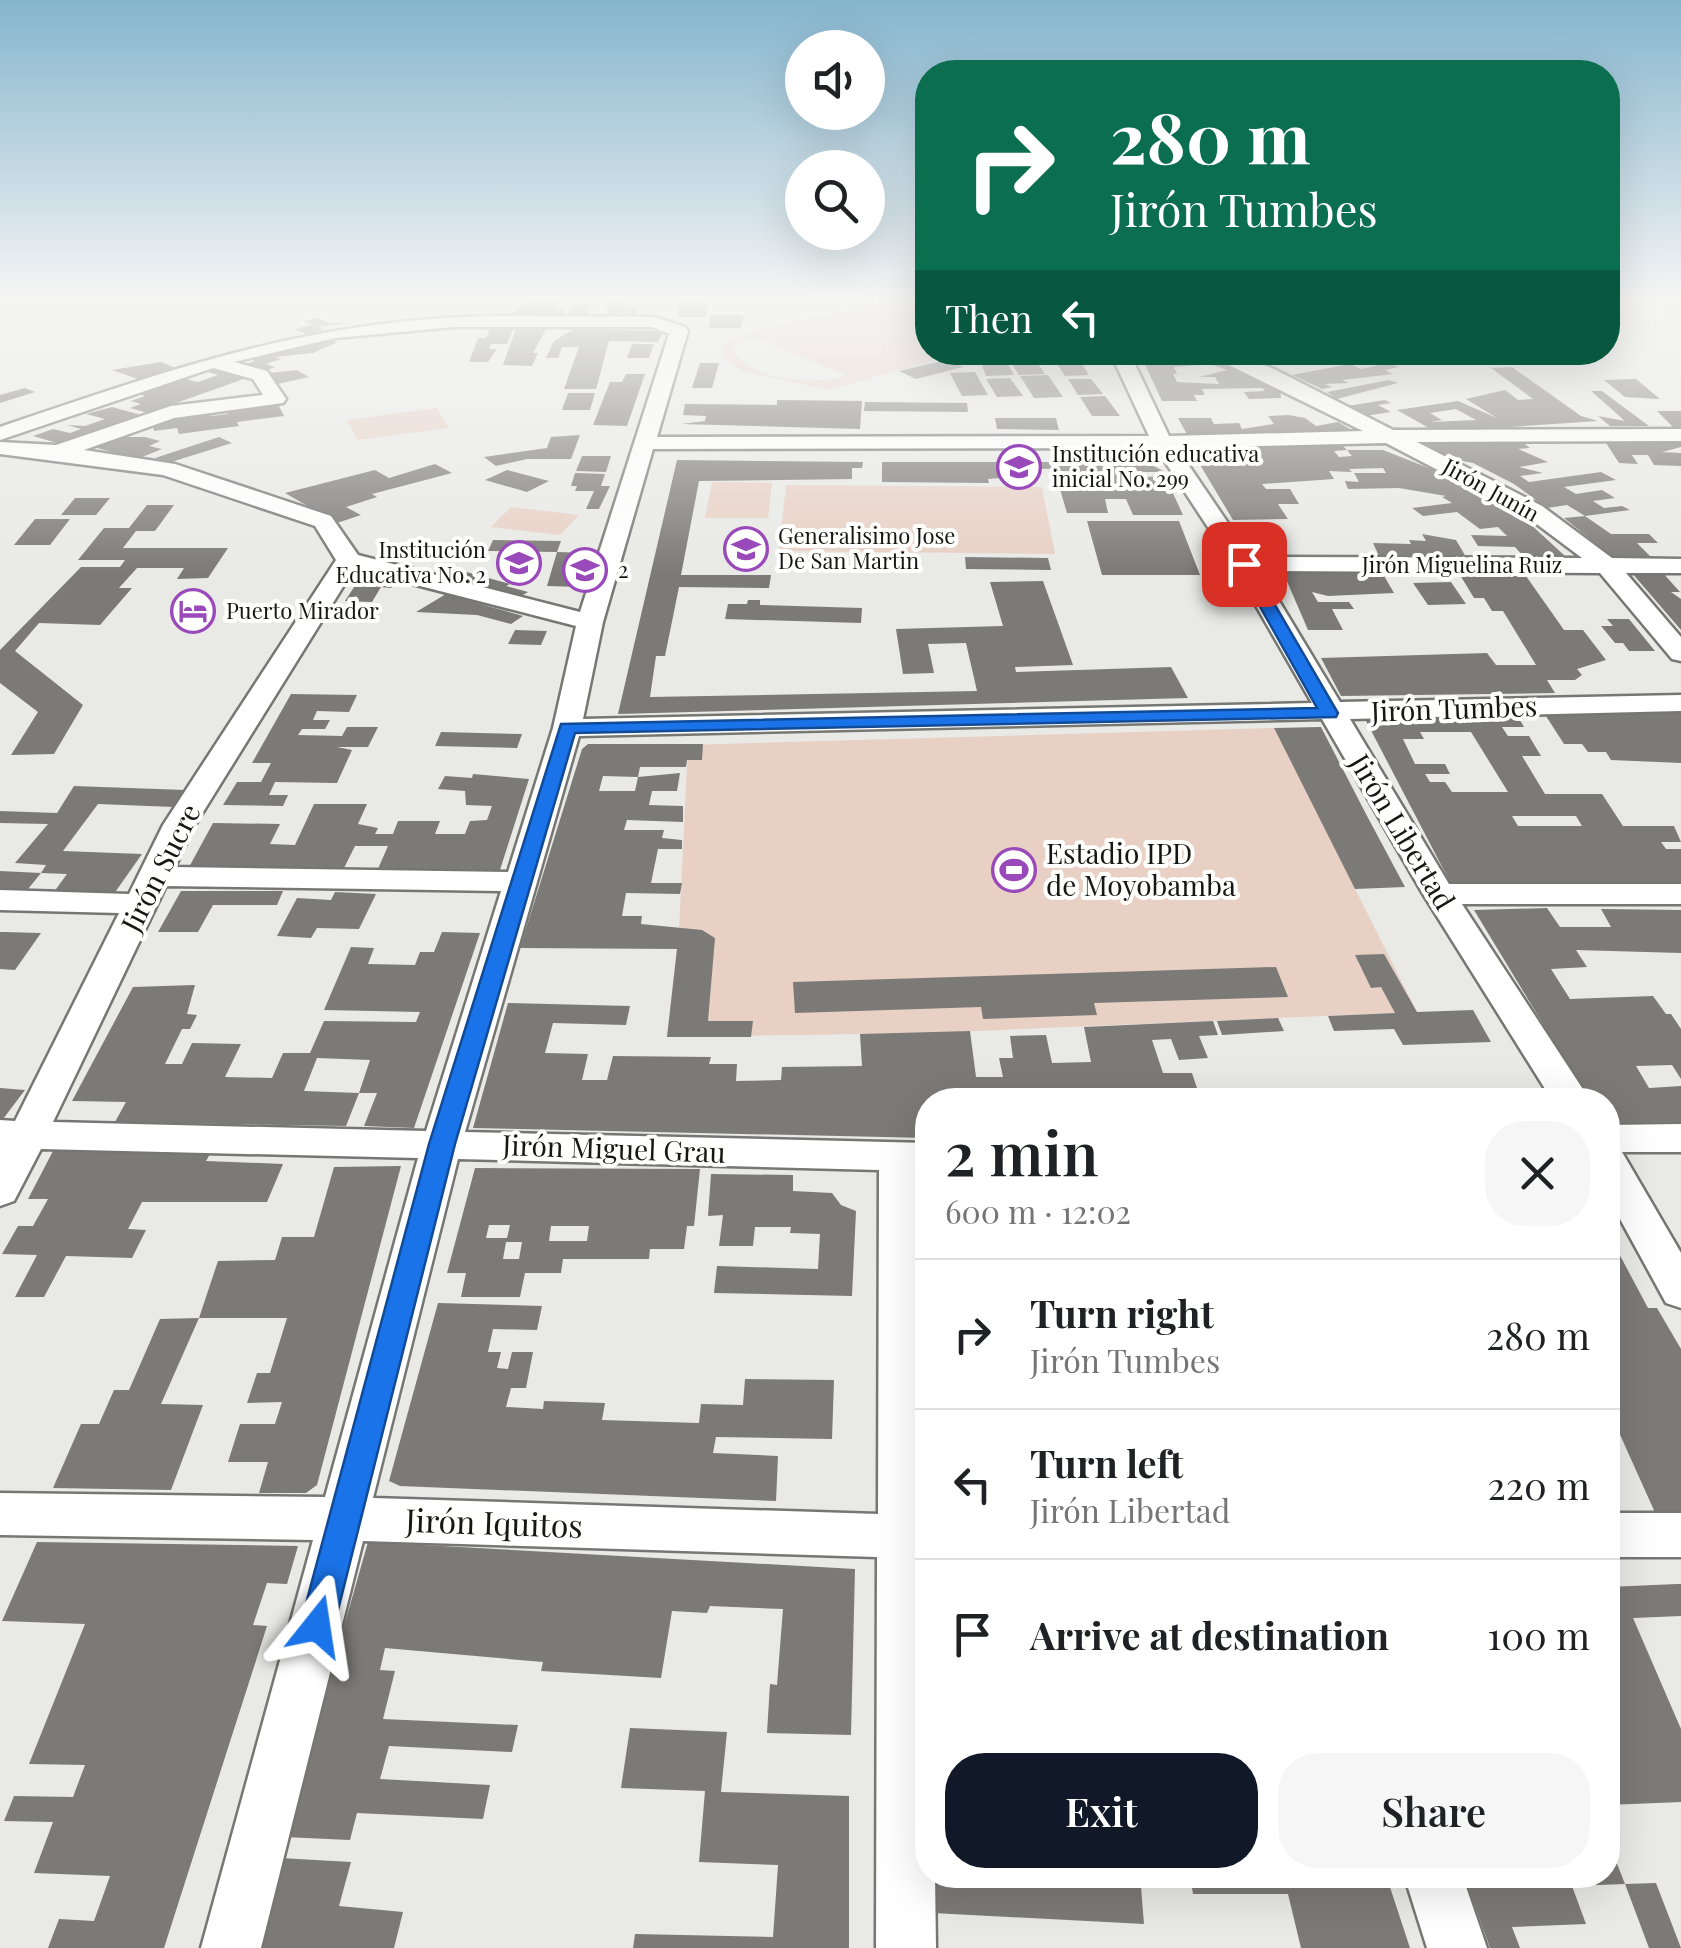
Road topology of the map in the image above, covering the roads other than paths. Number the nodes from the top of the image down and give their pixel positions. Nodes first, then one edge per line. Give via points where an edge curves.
1 (127, 391) edge
2 (271, 391) edge
3 (660, 391) edge
4 (1138, 391) edge
5 (1300, 391) edge
6 (0, 434) edge
7 (1681, 435) edge
8 (1386, 438) junction
9 (643, 442) junction
10 (1162, 442) junction
11 (0, 448) edge
12 (59, 452) junction
13 (348, 560) junction
14 (1244, 564) junction
15 (1607, 566) junction
16 (1681, 566) edge
17 (590, 622) junction
18 (1681, 653) edge
19 (1681, 702) edge
20 (1329, 713) junction
21 (567, 728) junction
22 (519, 882) junction
23 (149, 890) junction
24 (1439, 894) junction
25 (1681, 894) edge
26 (0, 900) edge
27 (1562, 1088) edge
28 (16, 1134) edge
29 (1620, 1138) edge
30 (1681, 1138) edge
31 (442, 1144) junction
32 (913, 1157) edge
33 (1620, 1182) edge
34 (0, 1191) edge
35 (1681, 1292) edge
36 (0, 1514) edge
37 (345, 1519) junction
38 (1620, 1535) edge
39 (1681, 1535) edge
40 (915, 1538) edge
41 (1437, 1888) edge
42 (231, 1948) edge
43 (906, 1948) edge
44 (1458, 1948) edge

1 - 6 street
2 - 12 street via 276,398 171,412
3 - 9 street
4 - 10 street, Jirón Libertad
5 - 8 street, Jirón Junín
7 - 8 street
8 - 10 street
8 - 15 street, Jirón Junín via 1496,488
9 - 10 street
9 - 17 street
10 - 14 street, Jirón Libertad
11 - 12 street
12 - 13 street via 167,469 323,521
13 - 17 street
13 - 23 street, Jirón Sucre via 179,826
14 - 15 street, Jirón Miguelina Ruiz
14 - 20 street, Jirón Libertad
15 - 16 street, Jirón Miguelina Ruiz
15 - 18 street, Jirón Junín
17 - 21 street
19 - 20 street, Jirón Tumbes
20 - 21 street, Jirón Tumbes
20 - 24 street, Jirón Libertad
21 - 22 street
22 - 23 street
22 - 31 street
23 - 26 street
23 - 28 street, Jirón Sucre
24 - 25 street
24 - 27 street, Jirón Libertad
28 - 31 street, Jirón Miguel Grau
28 - 34 street, Jirón Sucre
29 - 30 street
31 - 32 street, Jirón Miguel Grau
31 - 37 street
32 - 40 street
33 - 35 street
36 - 37 street, Jirón Iquitos
37 - 40 street, Jirón Iquitos
37 - 42 street
38 - 39 street
40 - 43 street
41 - 44 street

